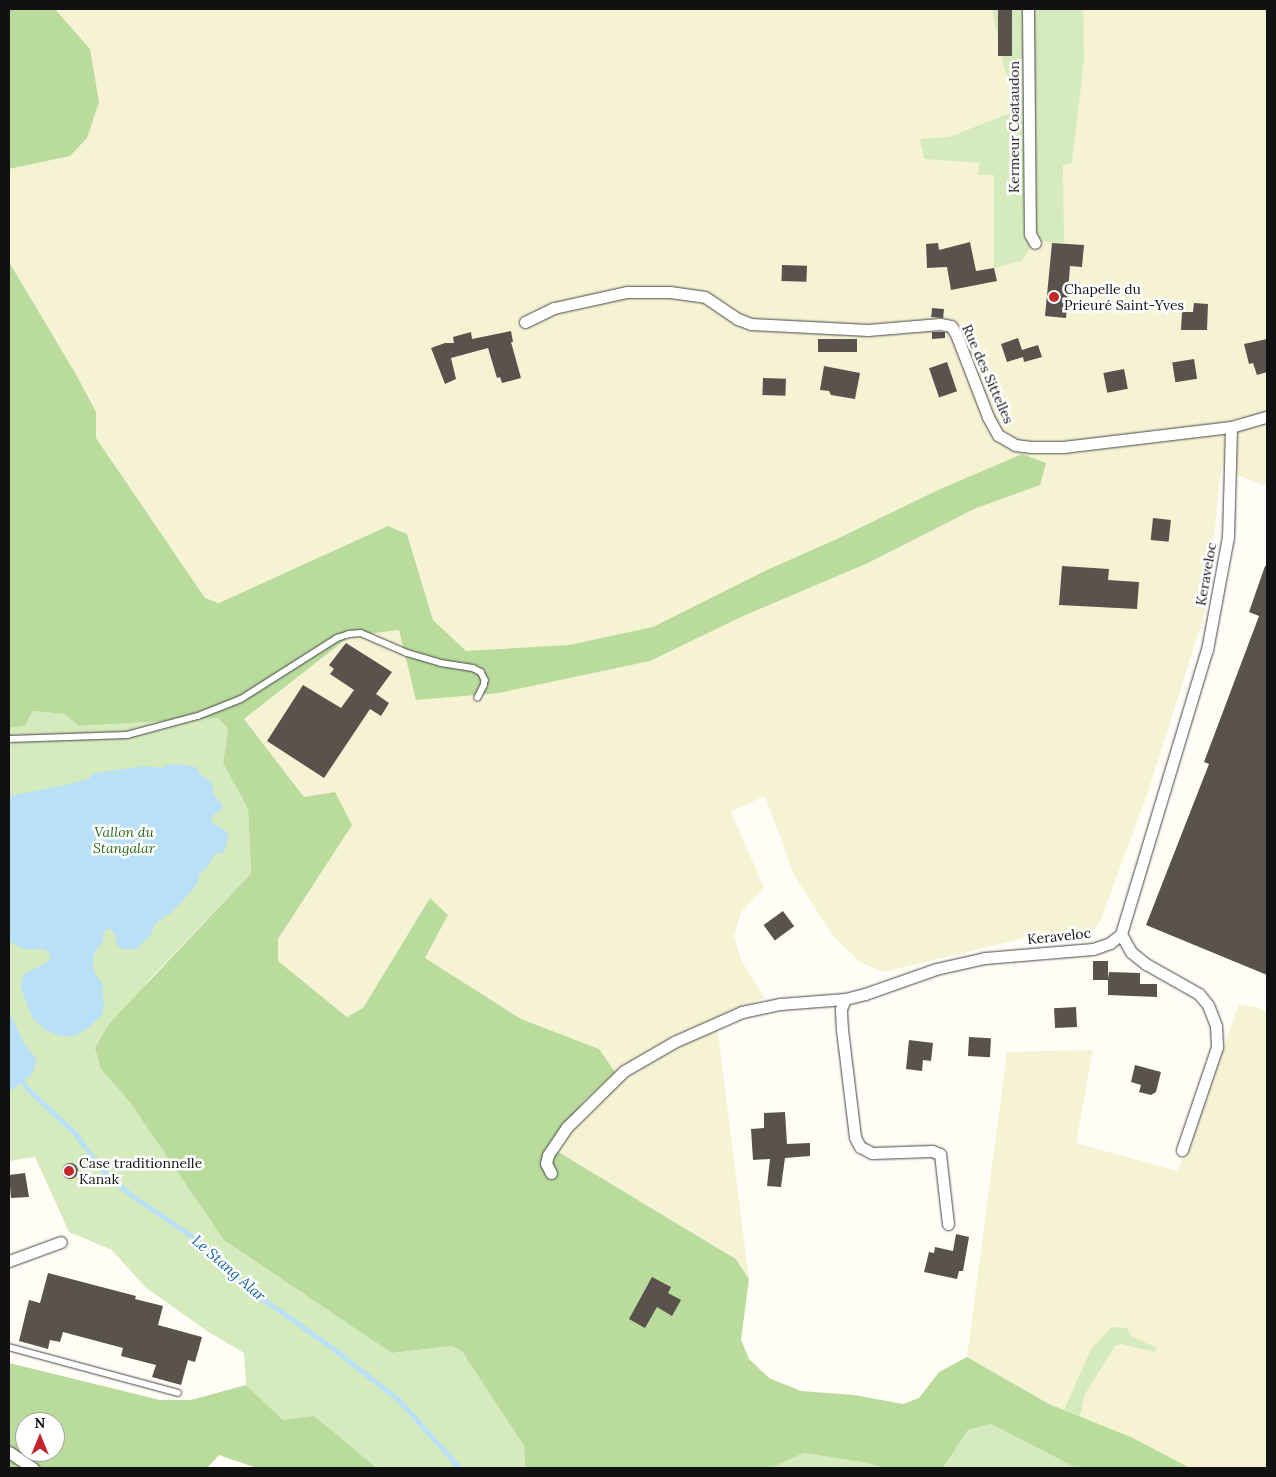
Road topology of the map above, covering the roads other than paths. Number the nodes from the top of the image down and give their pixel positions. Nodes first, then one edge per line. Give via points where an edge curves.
1 (1028, 9) edge
2 (1035, 243) dead end
3 (525, 322) dead end
4 (1267, 417) edge
5 (1231, 427) junction
6 (478, 698) dead end
7 (9, 739) edge
8 (1121, 934) junction
9 (845, 998) junction
10 (1182, 1150) dead end
11 (551, 1173) dead end
12 (948, 1224) dead end
13 (61, 1242) dead end
14 (9, 1261) edge
15 (9, 1347) edge
16 (178, 1393) dead end
17 (9, 1452) edge
18 (34, 1468) edge

1 - 2 street, Kermeur Coataudon via 1030,234
3 - 5 street, Rue des Sittelles via 554,308 627,292 670,292 705,297 750,324 868,330 940,324 951,326 956,334 998,435 1015,444 1063,447
4 - 5 street, Rue des Sittelles
5 - 8 street, Keraveloc via 1228,537 1207,650
6 - 7 lane via 485,680 473,668 441,663 361,634 349,634 337,638 241,699 198,716 126,734
8 - 9 street, Keraveloc via 1110,943 1092,949 977,960 936,968
8 - 10 street via 1131,952 1146,964 1199,994 1208,1004 1216,1026 1217,1046
9 - 11 street, Keraveloc via 780,1004 742,1012 674,1042 624,1070 567,1128 548,1155 546,1163
9 - 12 street via 841,1009 842,1030 855,1136 860,1147 872,1153 932,1151 940,1154
13 - 14 street
15 - 16 lane
17 - 18 street

